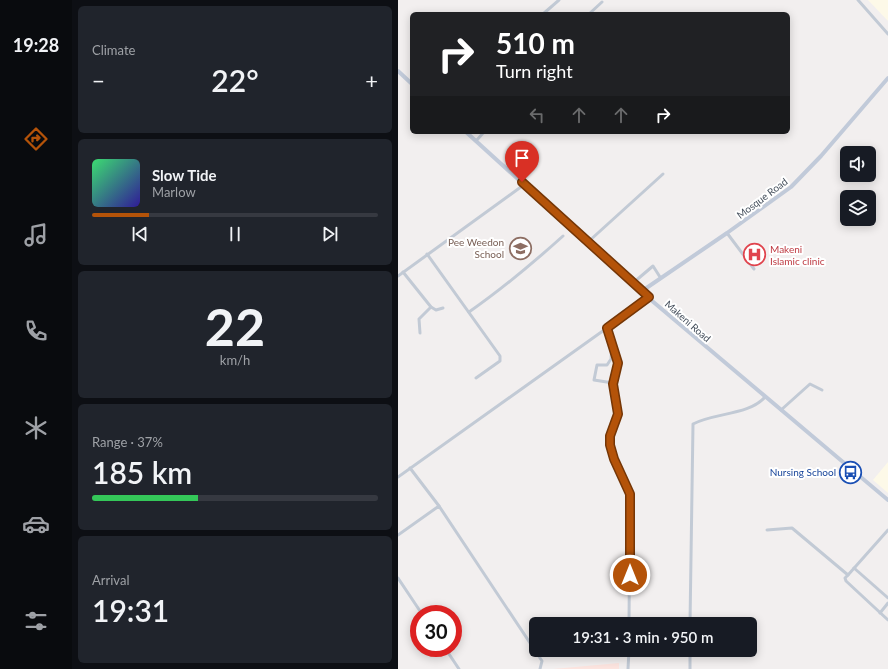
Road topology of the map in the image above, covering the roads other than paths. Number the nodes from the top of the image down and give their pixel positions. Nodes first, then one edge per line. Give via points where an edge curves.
1 (559, 0) edge
2 (858, 0) edge
3 (602, 2) dead end
4 (545, 12) edge
5 (591, 12) edge
6 (888, 34) edge
7 (398, 71) edge
8 (888, 78) edge
9 (410, 82) edge
10 (468, 134) edge
11 (482, 134) edge
12 (476, 141) junction
13 (663, 174) dead end
14 (524, 184) junction
15 (727, 233) junction
16 (563, 236) dead end
17 (588, 242) junction
18 (427, 254) junction
19 (754, 269) dead end
20 (403, 272) junction
21 (398, 276) edge
22 (660, 277) junction
23 (633, 283) junction
24 (642, 290) junction
25 (649, 297) junction
26 (431, 307) junction
27 (443, 308) dead end
28 (469, 312) junction
29 (607, 328) junction
30 (420, 333) dead end
31 (612, 343) junction
32 (476, 378) dead end
33 (613, 384) junction
34 (822, 390) dead end
35 (765, 397) junction
36 (781, 410) junction
37 (410, 468) junction
38 (398, 477) edge
39 (888, 500) edge
40 (439, 506) junction
41 (767, 530) dead end
42 (888, 530) edge
43 (398, 535) edge
44 (854, 568) junction
45 (848, 575) junction
46 (398, 578) edge
47 (888, 598) edge
48 (888, 603) edge
49 (416, 605) edge
50 (880, 613) junction
51 (629, 617) edge
52 (690, 617) edge
53 (888, 620) edge
54 (451, 657) edge
55 (629, 657) edge
56 (690, 657) edge
57 (459, 669) edge
58 (540, 669) edge
59 (628, 669) edge
60 (690, 669) edge

1 - 4 street
2 - 6 street
3 - 5 street
7 - 9 main road
8 - 15 main road, Mosque Road via 791,187
10 - 12 main road, Makeni Road
11 - 12 street
12 - 14 main road, Makeni Road
13 - 17 street
14 - 17 main road, Makeni Road
14 - 18 street
15 - 19 street
15 - 22 main road, Mosque Road
16 - 28 street via 551,249
17 - 23 main road, Makeni Road
18 - 20 street
18 - 28 street
20 - 21 street
20 - 26 street
22 - 23 street via 653,266
22 - 24 main road, Mosque Road
23 - 24 main road, Makeni Road
24 - 25 main road, Makeni Road
25 - 29 street
25 - 35 main road, Makeni Road
26 - 27 street via 436,310
26 - 30 street via 419,319
28 - 32 street via 500,359
29 - 31 street
29 - 37 street
31 - 33 street via 618,363
31 - 33 street via 611,359 607,364 597,365 594,380
33 - 51 street via 618,414 610,436 610,445 630,494
34 - 36 street via 810,384
35 - 36 main road, Makeni Road
35 - 52 street via 750,407 693,424
36 - 39 main road, Makeni Road
37 - 38 street
37 - 40 street
40 - 43 street
40 - 58 street via 542,661
41 - 45 street via 792,528
42 - 44 street
44 - 45 street
44 - 47 street
45 - 50 street via 846,581
46 - 49 street
48 - 50 street
50 - 53 street
54 - 57 street
55 - 59 street
56 - 60 street

